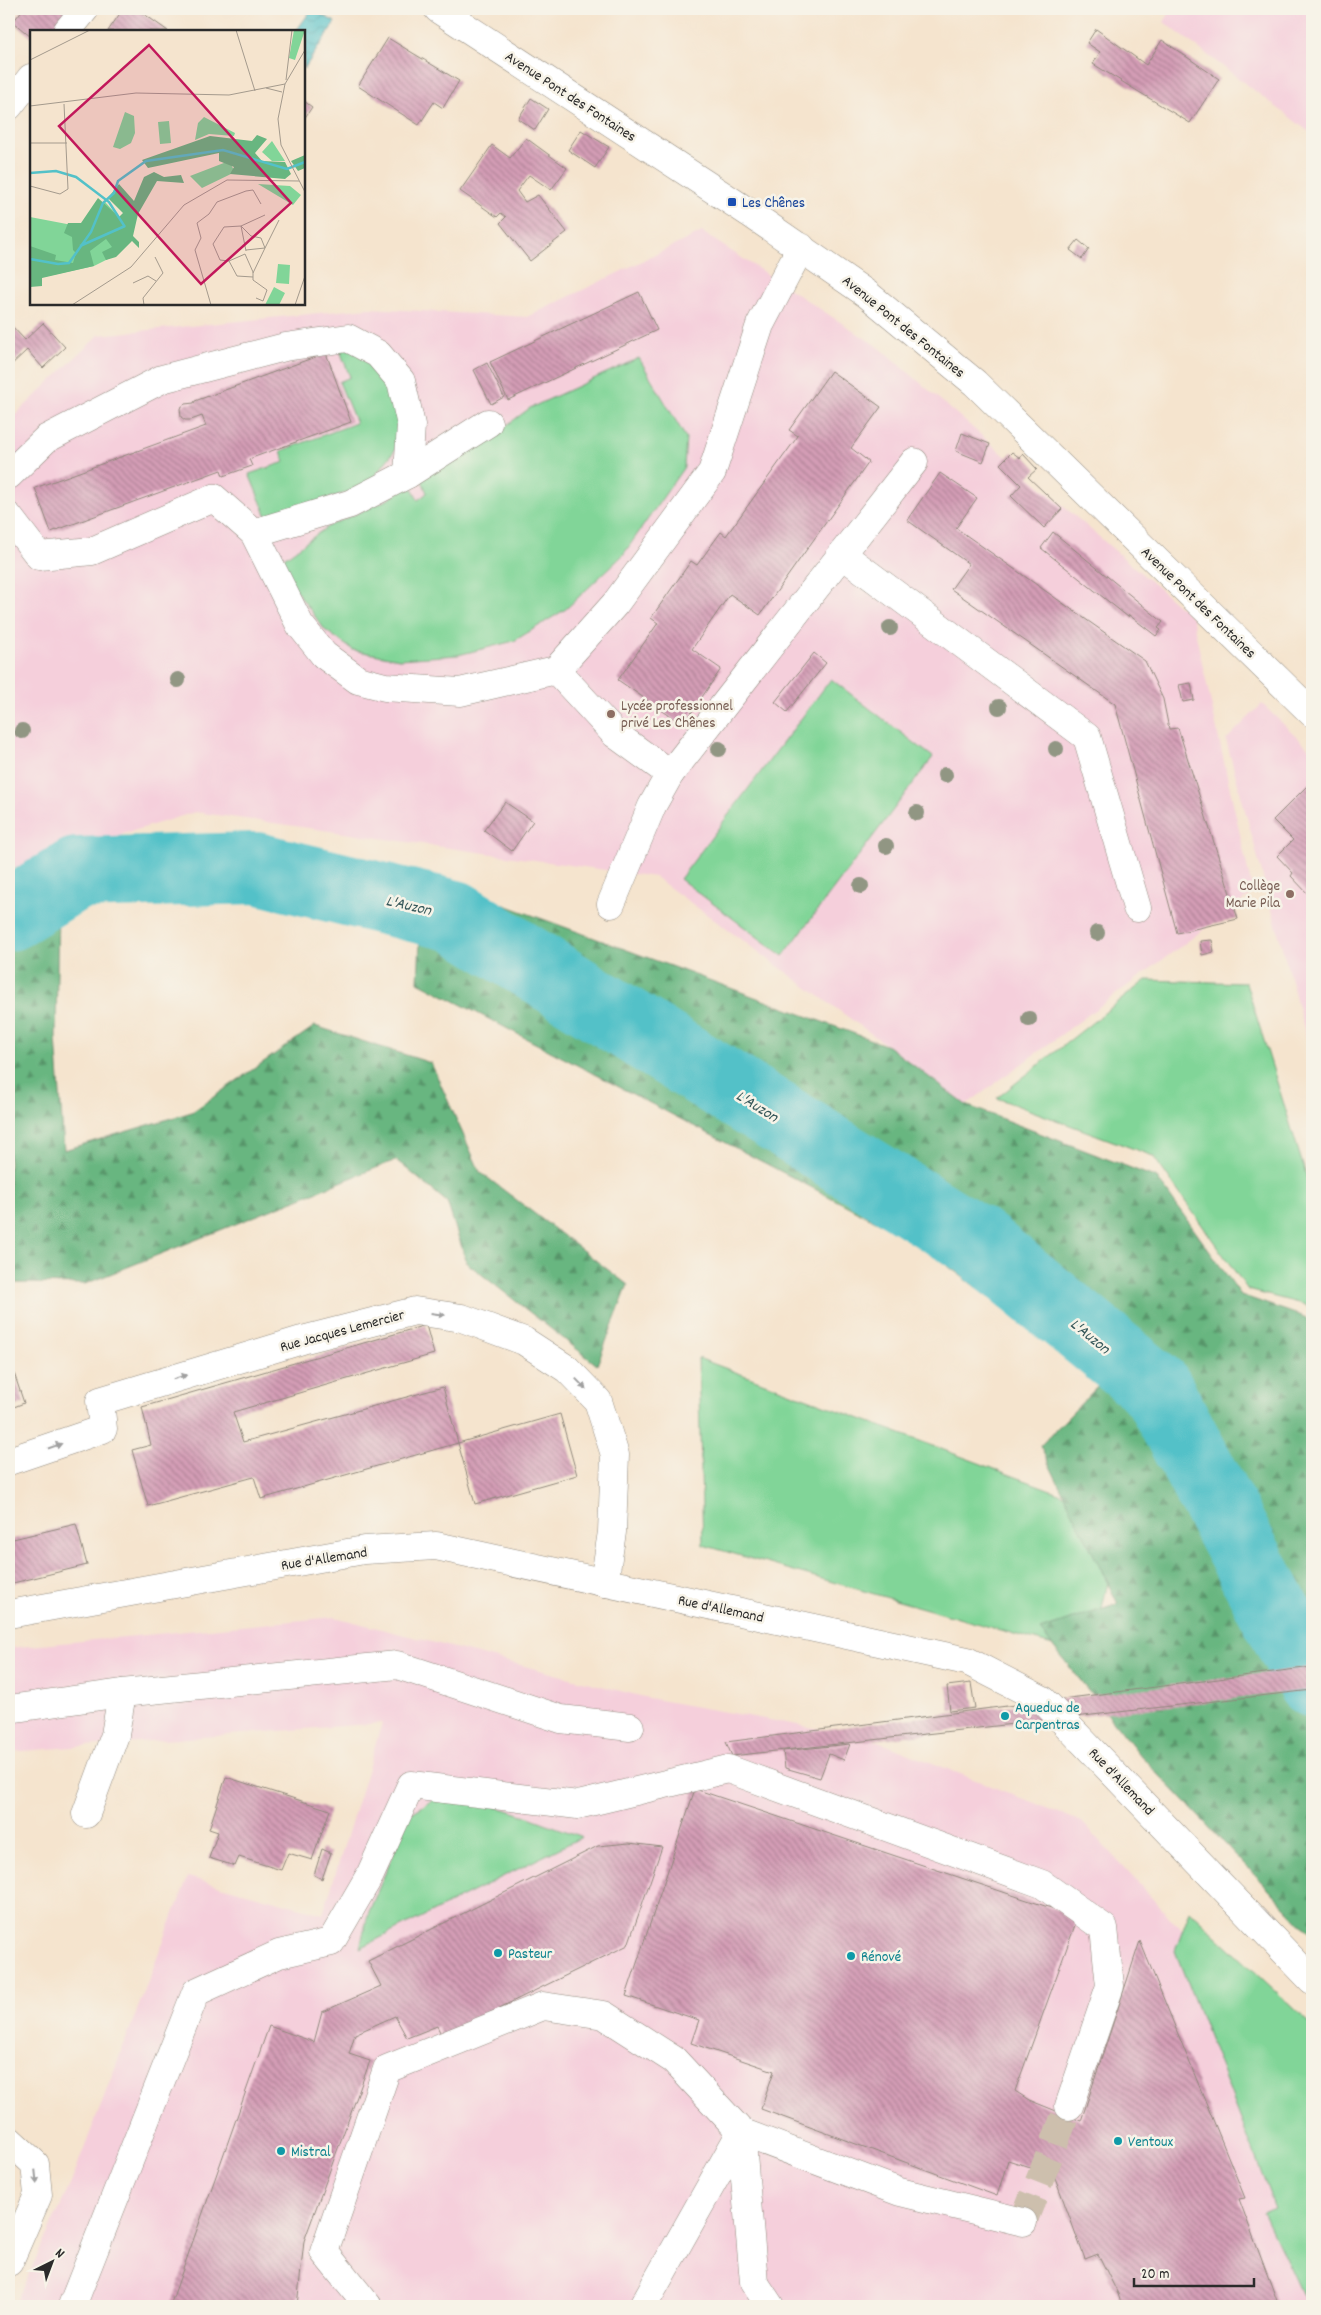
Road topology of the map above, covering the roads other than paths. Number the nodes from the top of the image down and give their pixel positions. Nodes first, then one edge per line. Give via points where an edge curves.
1 (85, 9) edge
2 (438, 9) edge
3 (68, 30) edge
4 (30, 79) edge
5 (9, 106) edge
6 (801, 247) junction
7 (488, 423) dead end
8 (914, 462) dead end
9 (408, 474) junction
10 (9, 475) edge
11 (9, 516) edge
12 (254, 533) junction
13 (843, 555) junction
14 (556, 670) junction
15 (1312, 713) edge
16 (670, 774) junction
17 (610, 904) dead end
18 (1137, 908) dead end
19 (9, 1462) edge
20 (604, 1583) junction
21 (9, 1614) edge
22 (122, 1693) junction
23 (9, 1709) edge
24 (630, 1727) dead end
25 (86, 1814) dead end
26 (1312, 1980) edge
27 (1069, 2106) tunnel mouth
28 (741, 2132) junction
29 (9, 2140) edge
30 (1023, 2222) dead end
31 (9, 2262) edge
32 (72, 2306) edge
33 (368, 2306) edge
34 (643, 2306) edge
35 (770, 2306) edge

1 - 3 street
2 - 6 street, Avenue Pont des Fontaines
4 - 5 street
6 - 14 street via 760,325 712,472 615,604
6 - 15 street, Avenue Pont des Fontaines via 867,294 975,384
7 - 9 street
8 - 13 street
9 - 10 street via 411,425 401,381 378,354 348,338 285,346 162,379 46,439
9 - 12 street via 350,504
11 - 12 street via 40,556 92,551 214,498
12 - 14 street via 300,625 324,655 358,680 385,687 460,692
13 - 16 street
13 - 18 street via 1087,737
14 - 16 street via 615,734
16 - 17 street via 652,806
19 -> 20 street, Rue Jacques Lemercier via 103,1429 100,1401 302,1340 415,1311 462,1318 524,1341 567,1369 598,1401 615,1455 612,1532
20 - 21 street, Rue d'Allemand via 436,1546 373,1550
20 - 26 street, Rue d'Allemand via 967,1661 1043,1700
22 - 23 street
22 - 24 street via 397,1665 561,1719
22 - 25 street via 115,1735
27 - 32 street via 1110,1986 1104,1928 1042,1884 728,1769 578,1805 411,1785 370,1875 331,1942 278,1954 196,1992
28 - 30 street via 900,2192
28 - 33 street via 674,2060 604,2015 543,2006 387,2069 324,2252
28 - 34 street
28 - 35 street via 754,2282
29 -> 31 street via 35,2164 38,2195

